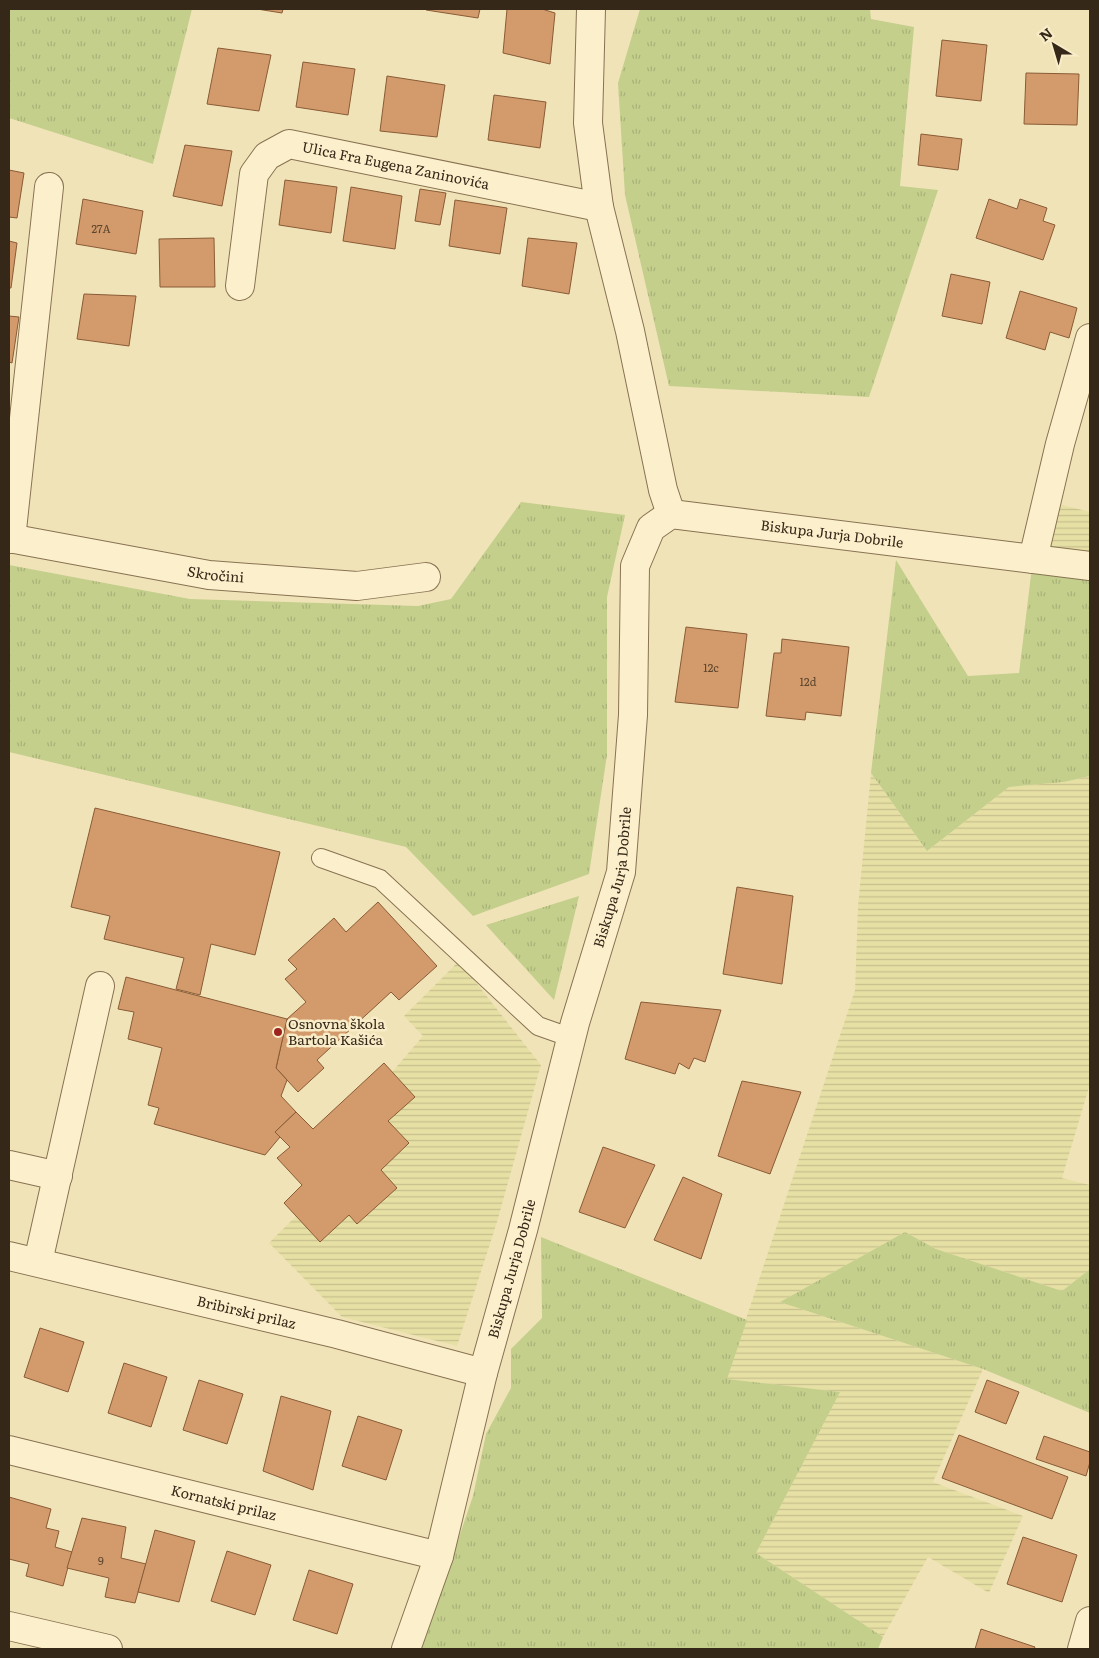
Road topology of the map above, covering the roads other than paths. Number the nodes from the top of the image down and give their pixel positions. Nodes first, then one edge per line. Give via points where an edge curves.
1 (591, 9) edge
2 (49, 187) dead end
3 (599, 207) junction
4 (240, 286) dead end
5 (1090, 338) edge
6 (671, 514) junction
7 (10, 538) edge
8 (1033, 559) junction
9 (1090, 566) edge
10 (426, 577) dead end
11 (321, 858) dead end
12 (100, 986) dead end
13 (572, 1038) junction
14 (9, 1165) edge
15 (58, 1176) junction
16 (9, 1256) edge
17 (38, 1262) junction
18 (483, 1373) junction
19 (9, 1450) edge
20 (438, 1556) junction
21 (1090, 1621) edge
22 (9, 1626) edge
23 (108, 1649) edge
24 (406, 1649) edge
25 (1082, 1649) edge

1 - 3 street via 588,123
2 - 7 street
3 - 4 street, Ulica Fra Eugena Zaninovića via 289,144 267,156 254,174
3 - 6 street
5 - 8 street via 1060,444
6 - 8 street, Biskupa Jurja Dobrile
6 - 13 street, Biskupa Jurja Dobrile via 651,528 635,566 633,715 621,872
7 - 10 street, Skročini via 209,575 358,586
8 - 9 street, Biskupa Jurja Dobrile
11 - 13 lane via 380,879 538,1026
12 - 15 street
13 - 18 street, Biskupa Jurja Dobrile
14 - 15 street
15 - 17 street
16 - 17 street, Bribirski prilaz
17 - 18 street, Bribirski prilaz via 337,1334
18 - 20 street, Biskupa Jurja Dobrile
19 - 20 street, Kornatski prilaz
20 - 24 street, Biskupa Jurja Dobrile
21 - 25 street
22 - 23 street

